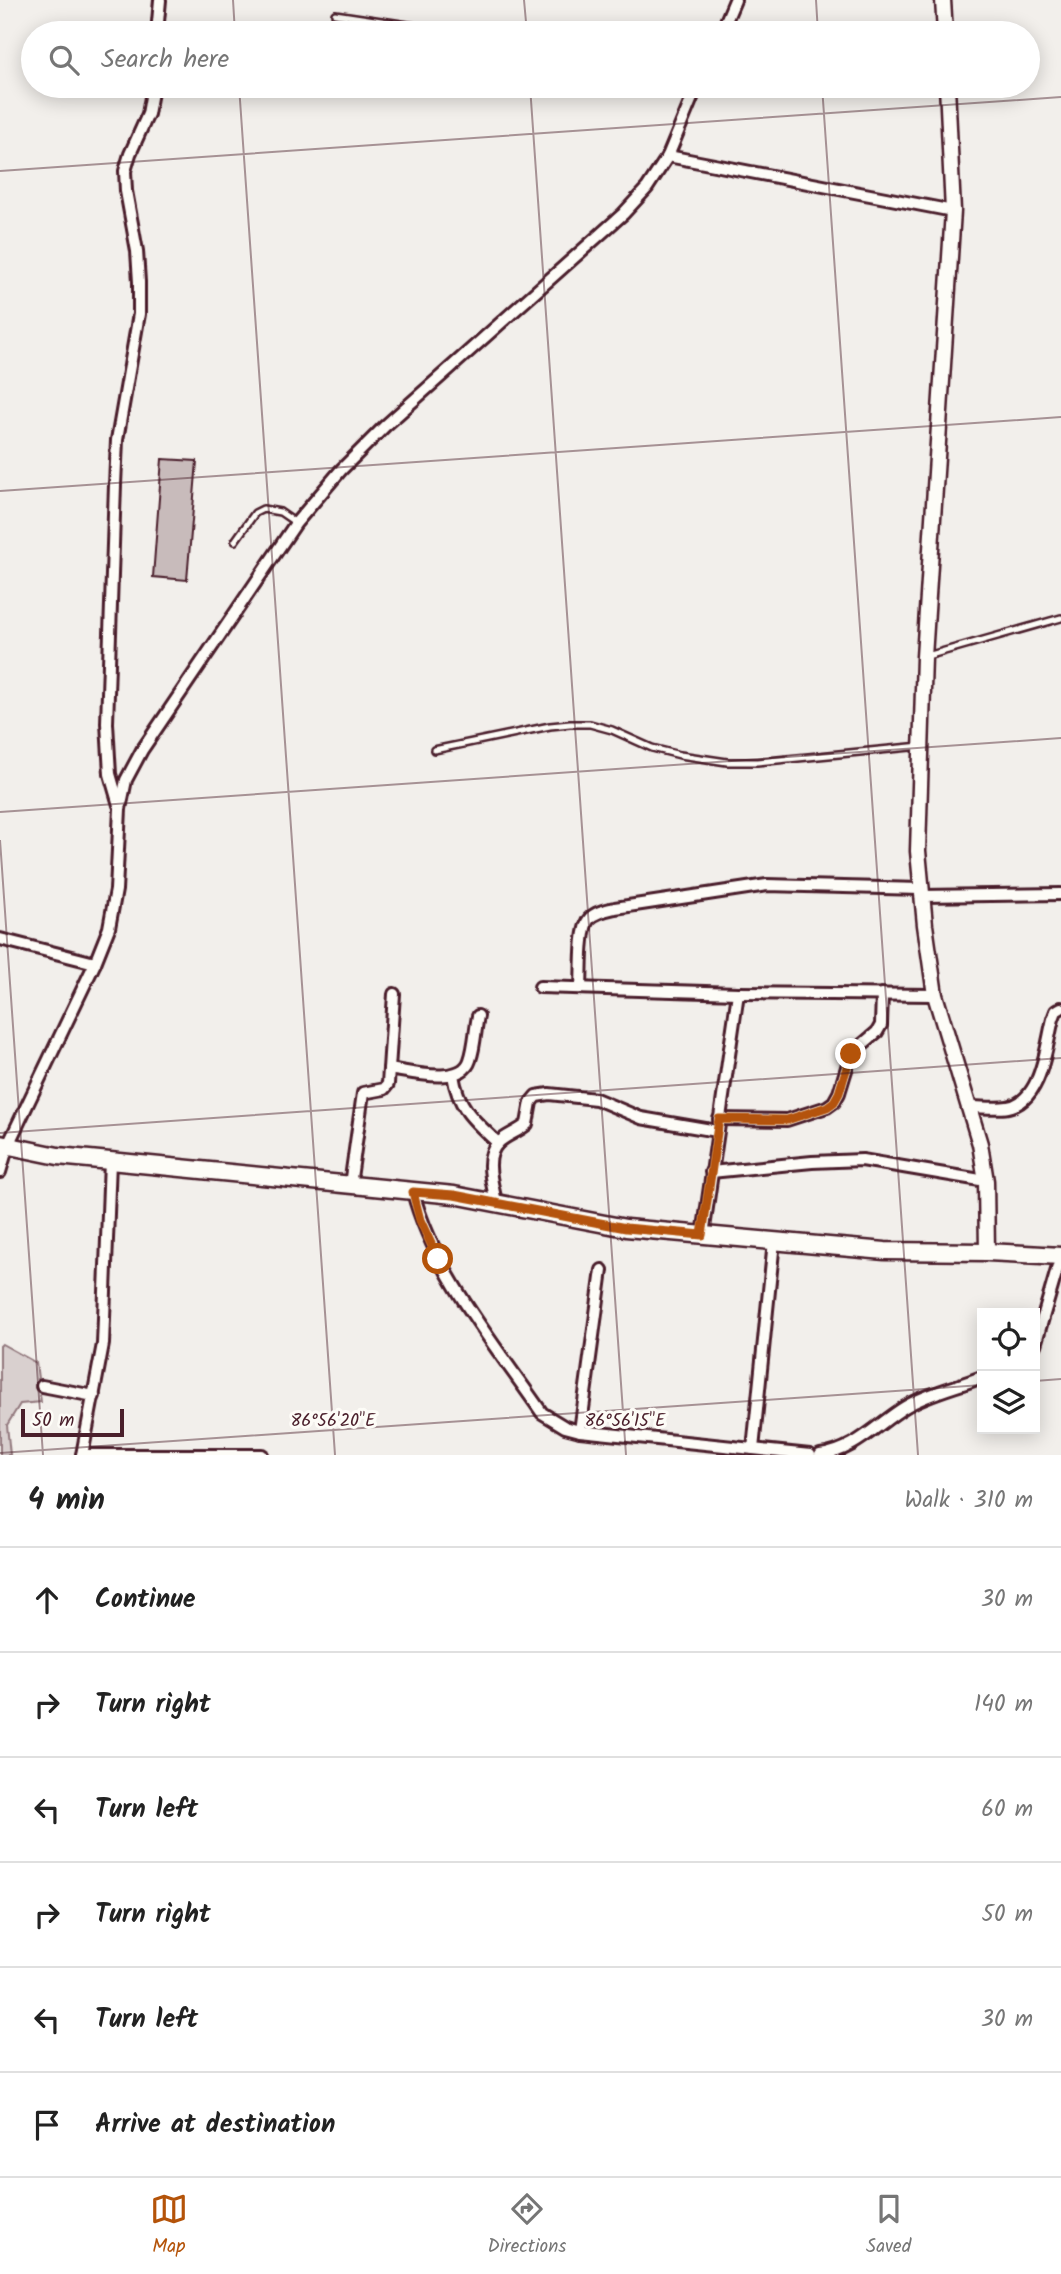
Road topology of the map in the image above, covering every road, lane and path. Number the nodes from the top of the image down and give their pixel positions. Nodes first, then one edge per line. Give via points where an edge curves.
1 (160, 0) edge
2 (736, 0) edge
3 (943, 0) edge
4 (335, 14) dead end
5 (158, 21) edge
6 (381, 21) edge
7 (726, 21) edge
8 (944, 21) edge
9 (151, 98) edge
10 (693, 98) edge
11 (948, 98) edge
12 (668, 156) junction
13 (953, 211) junction
14 (296, 523) junction
15 (235, 541) dead end
16 (1061, 618) edge
17 (924, 657) junction
18 (921, 746) junction
19 (434, 750) dead end
20 (120, 809) junction
21 (921, 892) junction
22 (1061, 894) edge
23 (0, 939) edge
24 (95, 963) junction
25 (540, 988) dead end
26 (581, 988) junction
27 (738, 993) junction
28 (394, 994) dead end
29 (882, 995) junction
30 (935, 995) junction
31 (1061, 1008) edge
32 (478, 1016) dead end
33 (389, 1069) junction
34 (453, 1074) junction
35 (970, 1107) junction
36 (719, 1119) junction
37 (718, 1131) junction
38 (498, 1143) junction
39 (4, 1145) edge
40 (110, 1161) junction
41 (0, 1172) edge
42 (711, 1172) junction
43 (986, 1181) junction
44 (350, 1185) junction
45 (413, 1192) junction
46 (496, 1203) junction
47 (702, 1235) junction
48 (774, 1241) junction
49 (987, 1252) junction
50 (1061, 1256) edge
51 (602, 1270) dead end
52 (1040, 1328) edge
53 (977, 1379) edge
54 (43, 1386) dead end
55 (94, 1396) junction
56 (580, 1431) junction
57 (753, 1449) junction
58 (82, 1455) edge
59 (262, 1455) edge
60 (810, 1455) edge
61 (820, 1455) edge

1 - 5 street
2 - 7 street
3 - 8 street
4 - 6 lane
9 - 20 street via 125,171 137,251 139,314 117,440 107,691 110,774
10 - 12 street
11 - 13 street
12 - 13 street
12 - 14 street via 623,214 385,426
13 - 17 street
14 - 15 lane via 280,512 263,509
14 - 20 street via 142,750 126,780
16 - 17 lane
17 - 18 street
18 - 19 lane via 727,762 652,748 590,724 570,724
18 - 21 street
20 - 24 street via 116,890 109,928
21 - 22 street
21 - 26 street via 767,886 600,912 585,927
21 - 30 street
23 - 24 street
24 - 39 street
25 - 26 street
26 - 27 street
27 - 29 street
27 - 36 street
28 - 33 street
29 - 30 street
29 - 36 street via 881,1025 851,1054 834,1102 787,1120
30 - 35 street
31 - 35 street via 1053,1018 1030,1093 1006,1108
32 - 34 street via 470,1061 464,1070
33 - 34 street
33 - 44 street via 384,1089 363,1093
34 - 38 street via 466,1111
35 - 43 street
36 - 37 street
37 - 38 street via 641,1118 596,1099 549,1094 536,1096 527,1124
37 - 42 street
38 - 46 street via 489,1165
39 - 40 main road
39 - 41 street
40 - 44 main road
40 - 55 street via 103,1343
42 - 43 street via 862,1160
42 - 47 street
43 - 49 street
44 - 45 main road
45 - 46 main road
45 - 56 street via 438,1259 542,1413
46 - 47 main road via 626,1228
47 - 48 main road
48 - 49 main road via 886,1251
48 - 57 street
49 - 50 main road
50 - 52 street
51 - 56 street
53 - 61 street via 920,1399 848,1447
54 - 55 street
55 - 58 street
56 - 57 street
57 - 60 street
58 - 59 street

